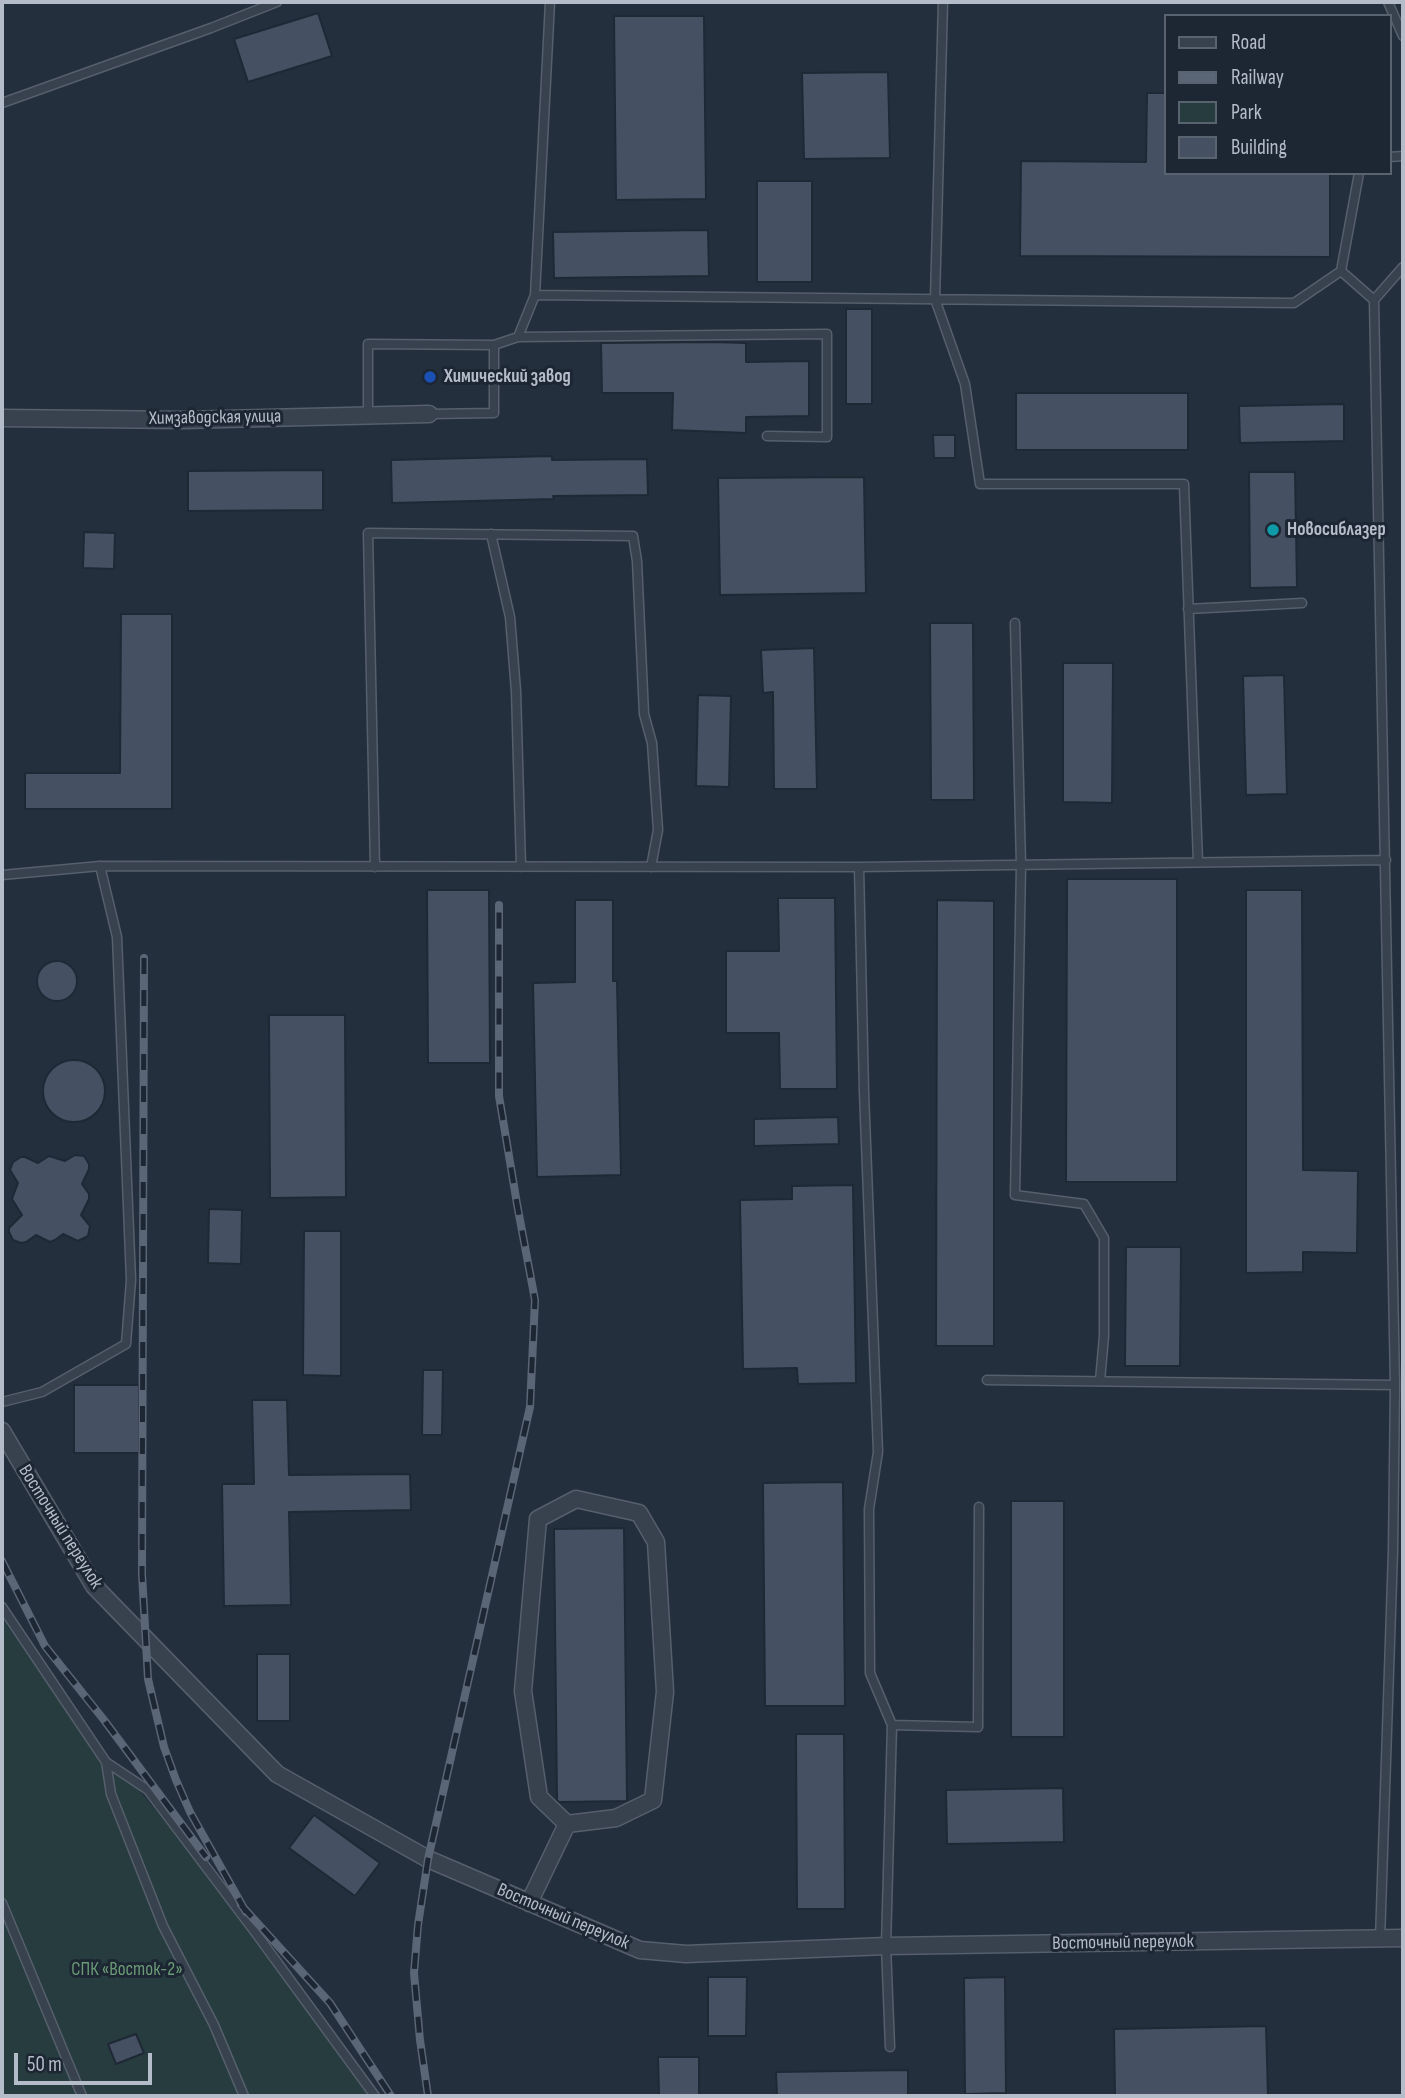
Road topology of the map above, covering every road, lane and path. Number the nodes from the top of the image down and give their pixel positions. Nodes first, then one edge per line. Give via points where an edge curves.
1 (277, 2) edge
2 (550, 2) edge
3 (943, 2) edge
4 (1388, 2) edge
5 (1403, 36) edge
6 (2, 103) edge
7 (1359, 175) edge
8 (1403, 267) edge
9 (1341, 271) junction
10 (535, 295) junction
11 (935, 299) junction
12 (1374, 300) junction
13 (518, 337) junction
14 (494, 345) junction
15 (368, 414) junction
16 (429, 414) joint
17 (2, 418) edge
18 (767, 436) dead end
19 (491, 534) junction
20 (1302, 603) dead end
21 (1188, 610) junction
22 (1015, 623) dead end
23 (1386, 860) junction
24 (1198, 862) junction
25 (1021, 865) junction
26 (100, 866) junction
27 (375, 867) junction
28 (521, 867) junction
29 (651, 867) junction
30 (859, 867) junction
31 (2, 875) edge
32 (987, 1380) dead end
33 (1100, 1381) junction
34 (1395, 1385) junction
35 (2, 1402) edge
36 (2, 1431) edge
37 (979, 1507) dead end
38 (1403, 1550) edge
39 (1393, 1551) junction
40 (2, 1607) edge
41 (892, 1725) junction
42 (106, 1762) junction
43 (567, 1824) junction
44 (2, 1903) edge
45 (529, 1903) junction
46 (1403, 1938) edge
47 (1380, 1940) junction
48 (886, 1946) junction
49 (890, 2047) dead end
50 (82, 2096) edge
51 (244, 2096) edge
52 (375, 2096) edge

1 - 6 lane
2 - 10 lane
3 - 11 lane
4 - 5 lane
7 - 9 lane
8 - 12 lane
9 - 11 lane via 1294,303
9 - 12 lane
10 - 11 lane
10 - 13 lane
11 - 21 lane via 965,384 980,484 1184,484
12 - 23 lane
13 - 14 lane
13 - 18 lane via 827,334 827,437
14 - 15 lane via 368,344
14 - 16 lane via 494,413
15 - 16 street, Химзаводская улица
15 - 17 street, Химзаводская улица via 183,420
19 - 27 lane via 368,533
19 - 28 lane via 510,617
19 - 29 lane via 633,536 644,715 652,743 658,830
20 - 21 lane
21 - 24 lane
22 - 25 lane
23 - 24 lane
23 - 34 lane
24 - 25 lane
25 - 30 lane
25 - 33 lane via 1015,1195 1084,1204 1104,1238
26 - 27 lane
26 - 31 lane
26 - 35 lane via 117,937 131,1280 126,1344 42,1392
27 - 28 lane
28 - 29 lane
29 - 30 lane
30 - 41 lane via 878,1452 869,1509 870,1673
32 - 33 lane
33 - 34 lane
34 - 39 lane
36 - 45 street, Восточный переулок via 94,1586 277,1774 428,1859
37 - 41 lane via 978,1727
38 - 39 lane
39 - 47 lane
40 - 42 lane
41 - 48 lane
42 - 51 lane via 111,1794 163,1926
42 - 52 lane via 148,1790
43 - 43 street via 539,1797 523,1691 538,1519 576,1499 639,1513 656,1542 665,1692 653,1800 616,1818
43 - 45 street
44 - 50 lane
45 - 48 street, Восточный переулок via 640,1950 686,1954
46 - 47 street, Восточный переулок
47 - 48 street, Восточный переулок
48 - 49 lane

